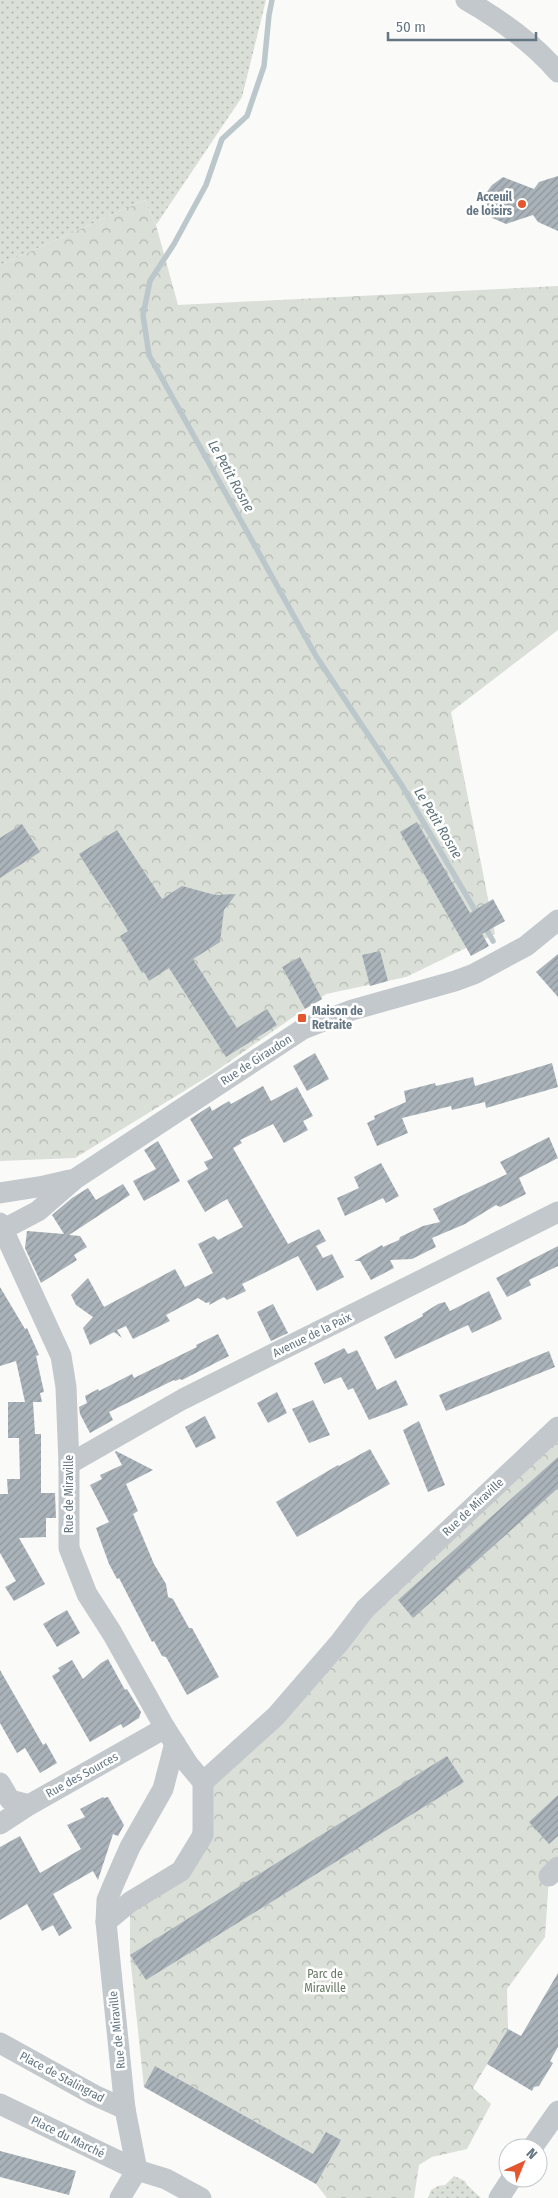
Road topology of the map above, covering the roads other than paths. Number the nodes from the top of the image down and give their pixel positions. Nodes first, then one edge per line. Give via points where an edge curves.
1 (466, 0) edge
2 (549, 48) edge
3 (558, 72) edge
4 (558, 920) edge
5 (75, 1179) junction
6 (0, 1193) edge
7 (558, 1212) edge
8 (1, 1228) edge
9 (558, 1427) edge
10 (69, 1464) junction
11 (170, 1736) junction
12 (203, 1782) junction
13 (0, 1783) edge
14 (29, 1804) junction
15 (0, 1824) edge
16 (106, 1922) junction
17 (0, 2043) edge
18 (0, 2104) edge
19 (125, 2109) junction
20 (558, 2111) edge
21 (548, 2138) edge
22 (136, 2170) junction
23 (120, 2198) edge
24 (201, 2198) edge

1 - 2 street
2 - 3 street
4 - 5 street, Rue de Giraudon via 526,946 455,981 352,1010 303,1030
5 - 6 street, Rue de Giraudon
5 - 8 street, Rue de Giraudon via 38,1211
7 - 10 street, Avenue de la Paix via 183,1399
8 - 10 street, Rue de Miraville via 61,1356 66,1387
9 - 12 street, Rue de Miraville via 365,1609 335,1649 276,1716
10 - 11 street, Rue de Miraville via 69,1548 87,1594
11 - 12 street, Rue de Miraville
11 - 14 street, Rue des Sources
11 - 16 street, Rue de Miraville via 163,1789 114,1880 107,1900
12 - 16 street via 203,1835 181,1871 130,1902
13 - 14 street via 10,1800
14 - 15 street, Rue des Sources
16 - 19 street, Rue de Miraville
17 - 19 street, Place de Stalingrad
18 - 22 street, Place du Marché
19 - 22 street, Rue de Miraville
20 - 21 street
22 - 23 street
22 - 24 street, Place du Marché via 166,2179

